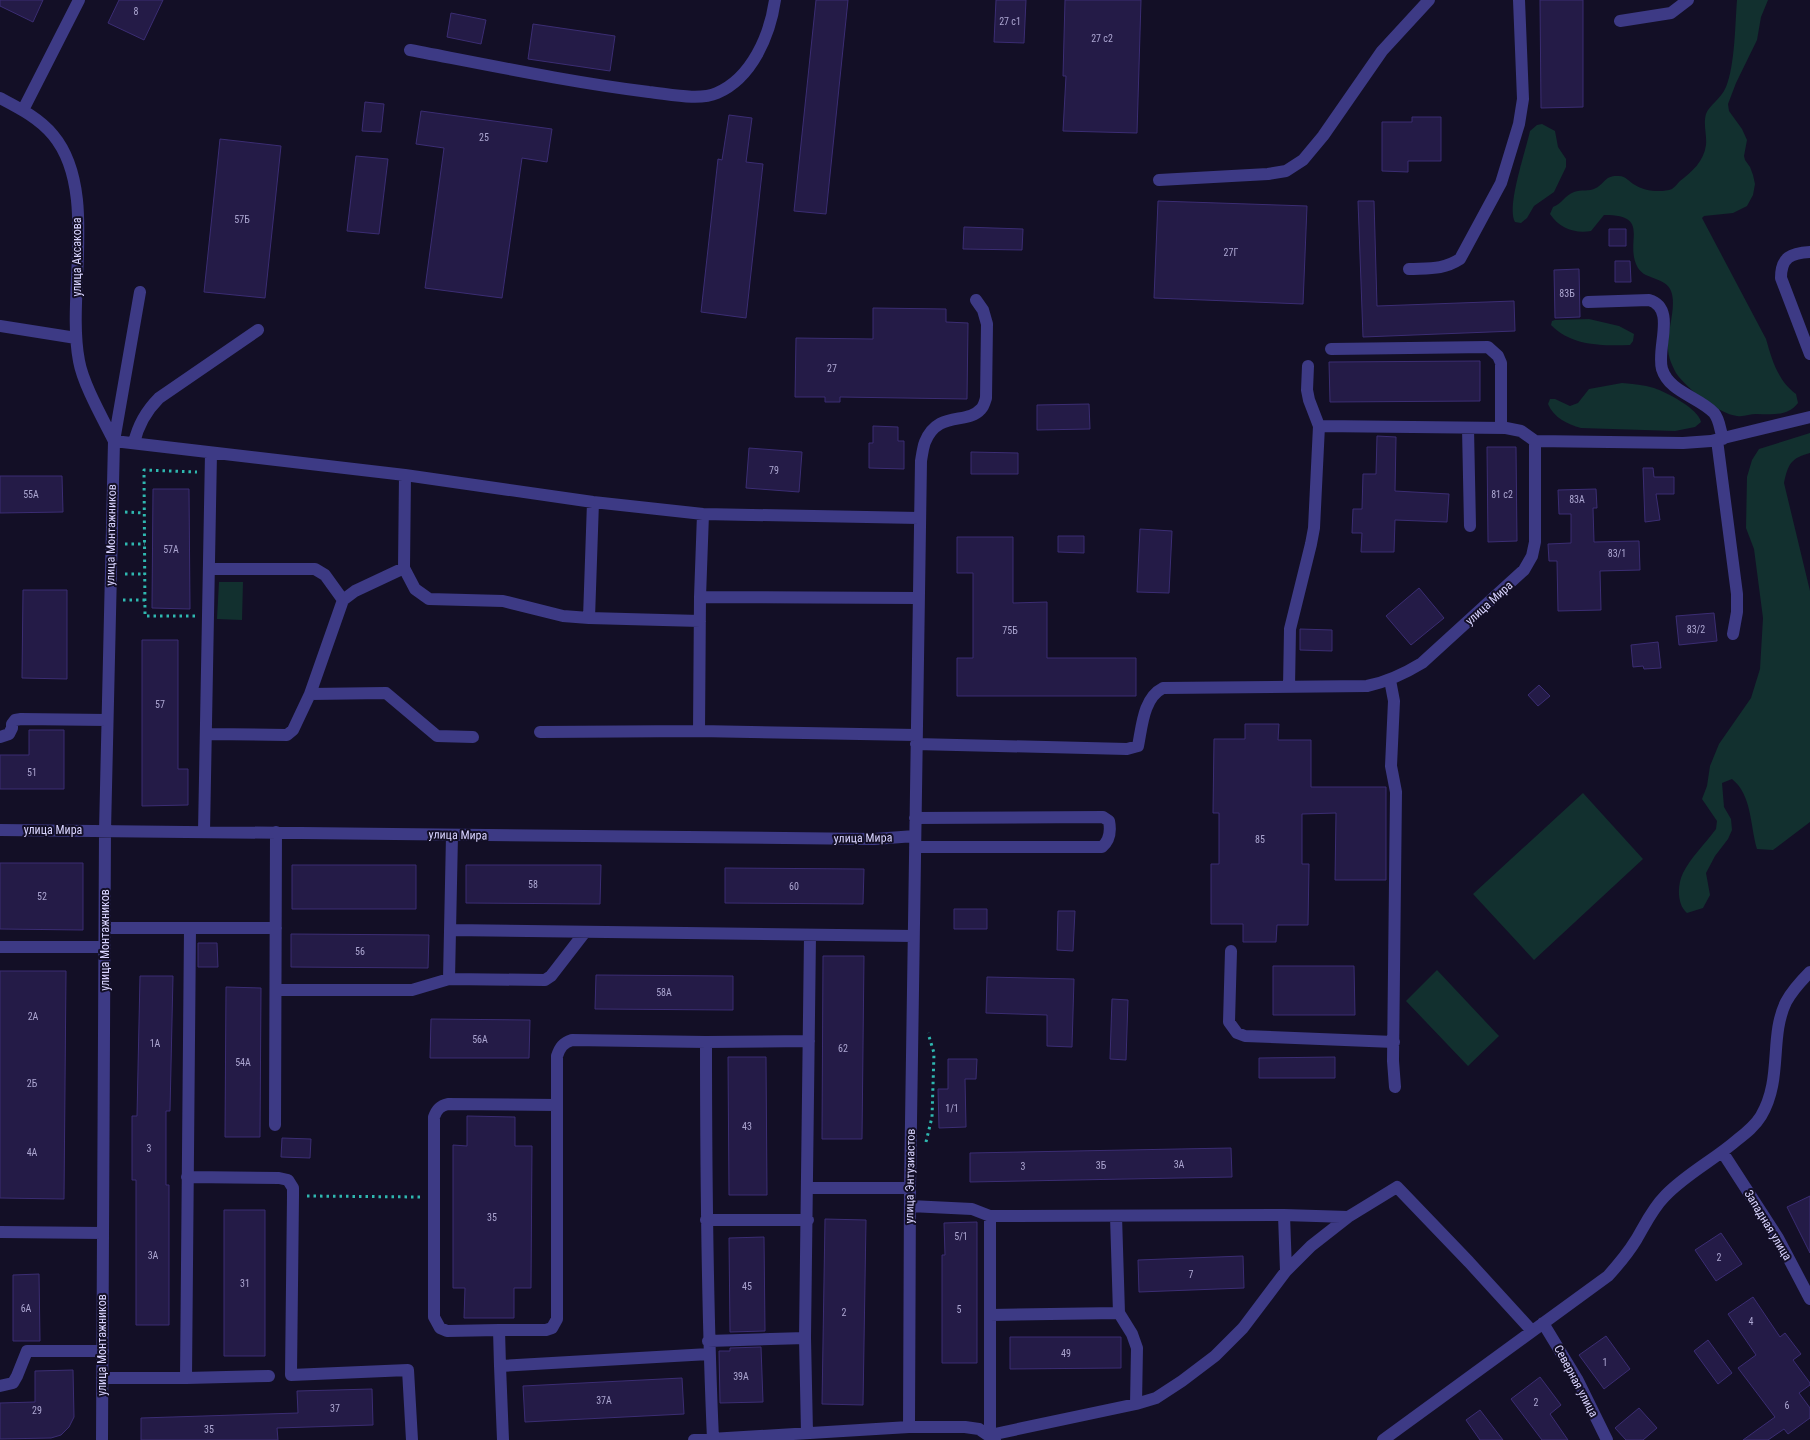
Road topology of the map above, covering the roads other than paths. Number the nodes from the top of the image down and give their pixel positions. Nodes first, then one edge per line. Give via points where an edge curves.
1 (79, 0) edge
2 (775, 0) edge
3 (1429, 0) edge
4 (1519, 0) edge
5 (1688, 0) edge
6 (1620, 21) dead end
7 (410, 50) dead end
8 (0, 98) edge
9 (23, 110) junction
10 (1158, 180) dead end
11 (1810, 252) edge
12 (1409, 269) dead end
13 (140, 292) dead end
14 (976, 300) dead end
15 (1588, 302) dead end
16 (0, 326) edge
17 (258, 330) dead end
18 (76, 338) junction
19 (1332, 349) dead end
20 (1810, 354) edge
21 (1308, 366) dead end
22 (1810, 417) edge
23 (1319, 426) junction
24 (1468, 428) junction
25 (1501, 428) junction
26 (1720, 439) junction
27 (114, 441) junction
28 (1534, 441) junction
29 (134, 443) junction
30 (210, 453) junction
31 (405, 475) junction
32 (593, 502) junction
33 (702, 514) junction
34 (919, 518) junction
35 (1470, 526) dead end
36 (404, 568) junction
37 (209, 569) junction
38 (700, 597) junction
39 (918, 598) junction
40 (343, 600) junction
41 (589, 618) junction
42 (700, 621) junction
43 (1733, 634) dead end
44 (1390, 680) junction
45 (1289, 687) junction
46 (310, 694) junction
47 (107, 720) junction
48 (699, 731) junction
49 (540, 732) dead end
50 (206, 734) junction
51 (0, 737) edge
52 (473, 737) dead end
53 (916, 739) junction
54 (915, 818) junction
55 (0, 830) edge
56 (105, 831) junction
57 (204, 832) junction
58 (276, 832) junction
59 (452, 835) junction
60 (915, 841) junction
61 (106, 928) junction
62 (190, 928) junction
63 (276, 928) junction
64 (450, 930) junction
65 (585, 932) junction
66 (810, 935) junction
67 (913, 936) junction
68 (0, 947) edge
69 (105, 947) junction
70 (1231, 950) dead end
71 (1810, 972) edge
72 (449, 979) junction
73 (276, 990) junction
74 (809, 1041) junction
75 (706, 1042) junction
76 (1394, 1042) junction
77 (1395, 1087) dead end
78 (557, 1105) junction
79 (275, 1125) dead end
80 (1723, 1152) junction
81 (187, 1177) junction
82 (808, 1188) junction
83 (910, 1188) junction
84 (910, 1206) junction
85 (1284, 1215) junction
86 (990, 1216) junction
87 (1116, 1216) junction
88 (1348, 1217) junction
89 (706, 1220) junction
90 (808, 1220) junction
91 (0, 1232) edge
92 (103, 1233) junction
93 (1286, 1271) junction
94 (1810, 1300) edge
95 (1119, 1313) junction
96 (990, 1315) junction
97 (1543, 1323) junction
98 (499, 1330) junction
99 (1532, 1331) junction
100 (805, 1338) junction
101 (709, 1348) junction
102 (102, 1351) junction
103 (500, 1366) junction
104 (269, 1376) dead end
105 (102, 1378) junction
106 (186, 1378) junction
107 (0, 1386) edge
108 (1136, 1404) junction
109 (909, 1427) junction
110 (807, 1433) junction
111 (992, 1438) edge
112 (713, 1439) junction
113 (102, 1440) edge
114 (412, 1440) edge
115 (503, 1440) edge
116 (697, 1440) edge
117 (1383, 1440) edge
118 (1607, 1440) edge

1 - 9 street
2 - 7 street via 757,55 731,86 715,94 690,97 600,86
3 - 10 street via 1382,52 1303,160 1286,171 1268,174
4 - 12 street via 1522,99 1519,124 1501,183 1460,258 1450,265
5 - 6 street via 1671,13
8 - 9 street, улица Аксакова
9 - 18 street, улица Аксакова via 53,135 71,171 78,221
11 - 20 street via 1789,256 1781,269 1781,278
13 - 27 street, улица Монтажников
14 - 34 street, улица Энтузиастов via 987,324 986,398 982,409 974,414 952,419 932,429 921,461
15 - 26 street via 1649,300 1661,307 1664,316 1662,370 1676,388 1714,413
16 - 18 street
17 - 29 street via 159,398 143,418
18 - 27 street, улица Аксакова via 78,362
19 - 25 street via 1488,347 1501,363
21 - 23 street via 1308,395
22 - 26 street
23 - 24 street
23 - 45 street via 1314,528 1290,628
24 - 25 street
24 - 35 street
25 - 28 street via 1521,431
26 - 28 street via 1683,443
26 - 43 street via 1737,594
27 - 29 street
27 - 47 street, улица Монтажников
28 - 44 street, улица Мира via 1536,542 1524,570 1422,664
29 - 30 street
30 - 31 street
30 - 37 street
31 - 32 street
31 - 36 street
32 - 33 street
32 - 41 street
33 - 34 street
33 - 38 street
34 - 39 street, улица Энтузиастов
36 - 40 street
36 - 41 street via 415,589 429,599 503,602 563,616
37 - 40 street via 315,569 325,574
37 - 50 street
38 - 39 street
38 - 42 street
39 - 53 street, улица Энтузиастов
40 - 46 street
41 - 42 street
42 - 48 street
44 - 45 street, улица Мира via 1367,686
44 - 76 street via 1394,701 1391,766 1396,792
45 - 53 street, улица Мира via 1163,688 1148,702 1138,746 1127,749
46 - 50 street via 293,730 286,735
46 - 52 street via 386,692 436,736
47 - 51 street via 21,719 15,720 9,734
47 - 56 street, улица Монтажников
48 - 49 street
48 - 53 street
50 - 57 street
53 - 54 street, улица Энтузиастов
54 - 60 street, улица Энтузиастов
54 - 60 street, улица Мира via 1103,816 1109,820 1110,827 1108,842 1102,847
55 - 56 street, улица Мира
56 - 57 street, улица Мира
56 - 61 street, улица Монтажников
57 - 58 street, улица Мира
58 - 59 street, улица Мира
58 - 63 street
59 - 60 street, улица Мира
59 - 64 street
60 - 67 street, улица Энтузиастов
61 - 62 street
61 - 69 street, улица Монтажников
62 - 63 street
62 - 81 street
63 - 73 street
64 - 65 street
64 - 72 street
65 - 66 street
65 - 72 street via 551,976 544,980
66 - 67 street
66 - 74 street
67 - 83 street, улица Энтузиастов
68 - 69 street
69 - 92 street, улица Монтажников
70 - 76 street via 1229,1022 1237,1032 1245,1036
71 - 80 street via 1786,1002 1779,1027 1774,1082 1768,1104 1754,1126
72 - 73 street via 412,990
73 - 79 street
74 - 75 street
74 - 82 street
75 - 78 street via 564,1042 557,1056
75 - 89 street
76 - 77 street
78 - 98 street via 557,1319 552,1328 546,1330
78 - 98 street via 448,1104 436,1110 434,1117 436,1324 447,1331
80 - 94 street, Западная улица via 1778,1238
80 - 97 street via 1664,1196 1623,1259 1608,1276
81 - 106 street
81 - 114 street via 288,1180 293,1196 291,1375 408,1370
82 - 83 street
82 - 90 street
83 - 84 street, улица Энтузиастов
84 - 86 street via 972,1208
84 - 109 street, улица Энтузиастов
85 - 87 street
85 - 88 street
85 - 93 street
86 - 87 street
86 - 96 street
87 - 95 street
88 - 93 street
88 - 99 street via 1397,1187
89 - 90 street
89 - 101 street
90 - 100 street
91 - 92 street
92 - 102 street, улица Монтажников
93 - 108 street via 1243,1328 1215,1356 1156,1398
95 - 96 street
95 - 108 street via 1137,1348
96 - 111 street
97 - 99 street
97 - 118 street, Северная улица via 1577,1379
98 - 103 street
99 - 117 street
100 - 101 street
100 - 110 street
101 - 103 street
101 - 112 street
102 - 105 street, улица Монтажников
102 - 107 street via 27,1351 13,1383
103 - 115 street
104 - 106 street
105 - 106 street
105 - 113 street, улица Монтажников
108 - 111 street
109 - 110 street
109 - 111 street via 965,1427 979,1429
110 - 112 street
112 - 116 street

